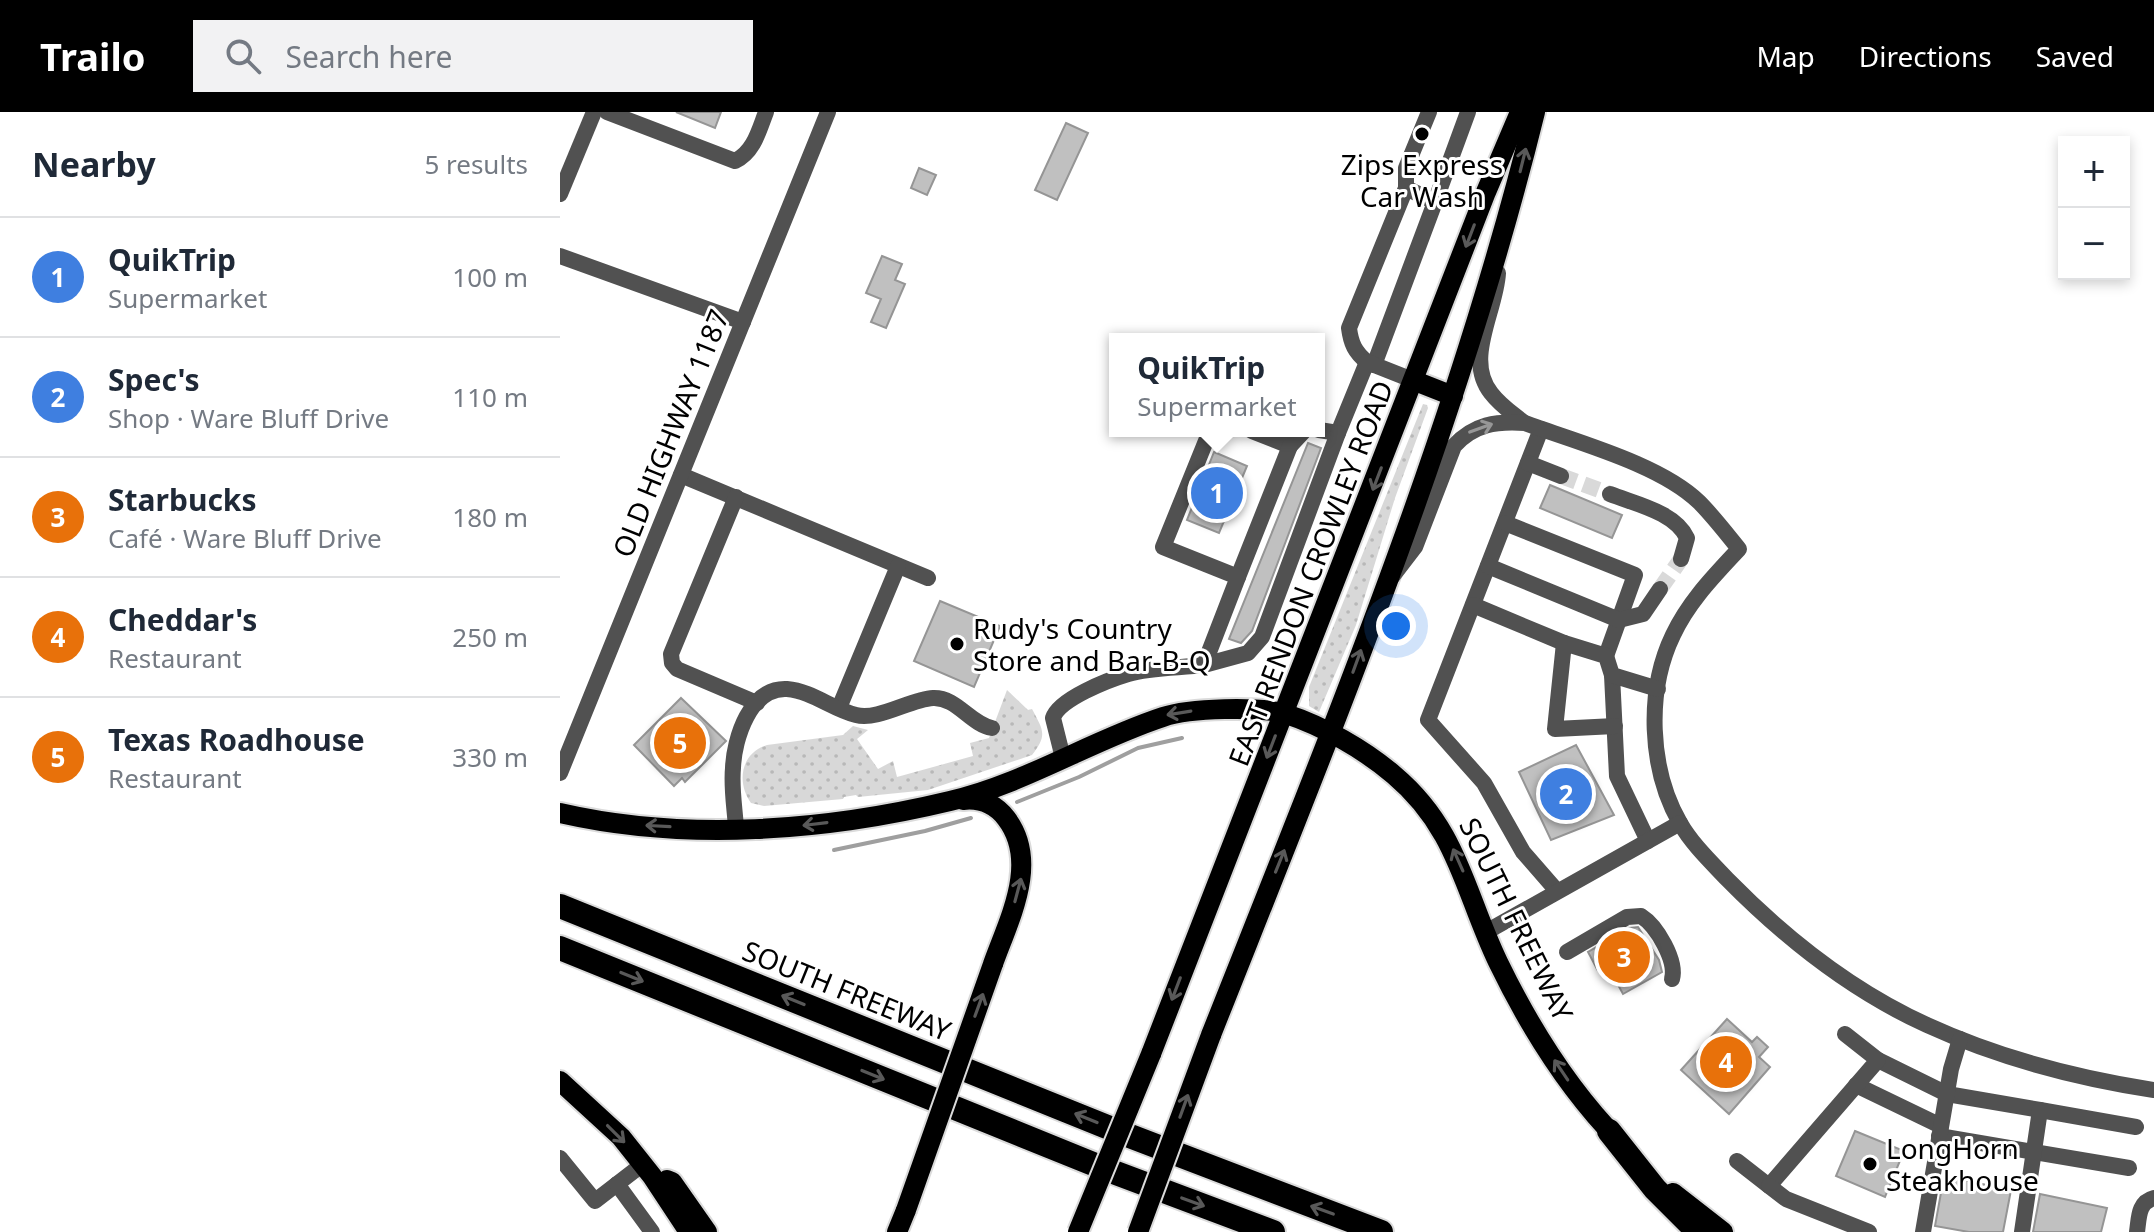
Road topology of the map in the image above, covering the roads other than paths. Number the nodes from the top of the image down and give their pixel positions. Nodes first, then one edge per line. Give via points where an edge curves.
1 (594, 112) edge
2 (607, 112) edge
3 (766, 112) edge
4 (828, 112) edge
5 (1429, 112) edge
6 (1468, 112) edge
7 (1520, 112) edge
8 (1535, 112) edge
9 (1406, 188) junction
10 (560, 194) edge
11 (1435, 202) junction
12 (1499, 249) junction
13 (560, 256) edge
14 (743, 322) junction
15 (1370, 363) junction
16 (1415, 381) junction
17 (1453, 396) junction
18 (1533, 426) junction
19 (1325, 431) edge
20 (1338, 433) junction
21 (1208, 437) edge
22 (1267, 437) edge
23 (1298, 437) edge
24 (1290, 446) junction
25 (1528, 463) junction
26 (681, 475) junction
27 (1561, 476) tunnel mouth
28 (1610, 494) tunnel mouth
29 (736, 497) junction
30 (1505, 523) junction
31 (1681, 559) tunnel mouth
32 (898, 566) junction
33 (1488, 566) junction
34 (1238, 577) junction
35 (928, 578) dead end
36 (1386, 585) junction
37 (1660, 589) tunnel mouth
38 (1473, 605) junction
39 (1619, 620) junction
40 (1564, 643) junction
41 (1606, 656) junction
42 (1204, 665) junction
43 (1612, 675) junction
44 (1658, 689) junction
45 (757, 703) junction
46 (839, 708) junction
47 (1284, 713) junction
48 (1615, 726) junction
49 (992, 728) dead end
50 (1330, 735) junction
51 (1063, 758) junction
52 (560, 773) edge
53 (953, 801) junction
54 (560, 813) edge
55 (1680, 823) junction
56 (736, 829) junction
57 (1648, 841) junction
58 (1557, 891) junction
59 (560, 906) edge
60 (1486, 932) junction
61 (560, 948) edge
62 (1567, 952) dead end
63 (1672, 979) dead end
64 (1845, 1034) dead end
65 (1960, 1039) junction
66 (1878, 1060) junction
67 (560, 1081) edge
68 (1856, 1085) junction
69 (2154, 1090) edge
70 (1947, 1094) junction
71 (2040, 1110) junction
72 (2136, 1127) dead end
73 (1609, 1131) junction
74 (1940, 1131) junction
75 (2033, 1153) junction
76 (560, 1158) edge
77 (1737, 1161) dead end
78 (2129, 1168) dead end
79 (648, 1170) junction
80 (617, 1184) junction
81 (1769, 1186) junction
82 (2154, 1198) edge
83 (652, 1232) edge
84 (689, 1232) edge
85 (707, 1232) edge
86 (897, 1232) edge
87 (1078, 1232) edge
88 (1138, 1232) edge
89 (1273, 1232) edge
90 (1381, 1232) edge
91 (1698, 1232) edge
92 (1723, 1232) edge
93 (1869, 1232) edge
94 (1923, 1232) edge
95 (2022, 1232) edge
96 (2137, 1232) edge

1 - 10 street
2 - 3 street via 735,161 753,145
4 - 14 street, OLD HIGHWAY 1187
5 - 9 street via 1406,168
6 - 11 street
7 -> 16 main road, EAST RENDON CROWLEY ROAD
12 -> 8 main road
9 - 11 street
9 - 15 street via 1349,328 1357,353
11 - 15 street
12 - 17 main road
12 - 18 street via 1479,365 1490,392
13 - 14 street
14 - 26 street, OLD HIGHWAY 1187
15 - 16 street
15 - 20 street
16 - 17 main road
16 -> 47 main road, EAST RENDON CROWLEY ROAD
17 - 36 main road
18 - 25 street
36 -> 18 street via 1415,547 1454,446 1465,434 1503,421
18 - 44 street via 1643,468 1680,488 1739,549 1693,598 1671,637
19 - 20 street
20 - 42 street via 1262,637 1248,653
21 - 34 street via 1163,547
22 - 24 street
23 - 24 street
24 - 34 street
25 - 27 street
25 - 30 street
26 - 29 street
26 - 52 street, OLD HIGHWAY 1187
28 - 31 street via 1682,527 1687,538
29 - 32 street
29 - 45 street via 671,654 677,669
30 - 33 street
30 - 39 street via 1635,575
32 - 35 street
32 - 46 street
33 - 38 street
33 - 39 street
34 - 42 street
50 -> 36 main road
37 - 39 street via 1643,614
38 - 40 street
38 - 58 street via 1428,720 1484,783 1523,852
39 - 41 street
40 - 41 street
40 - 48 street via 1555,729
41 - 43 street
42 - 51 street via 1129,674 1066,701 1053,718
43 - 44 street
43 - 48 street
44 - 55 street via 1656,757
45 - 46 street via 783,689
45 - 56 street via 748,712 732,768
46 - 49 street via 858,717 935,698
47 - 50 main road, SOUTH FREEWAY
47 -> 51 main road, SOUTH FREEWAY via 1166,715
47 -> 87 main road, EAST RENDON CROWLEY ROAD, bridge
48 - 57 street via 1617,776
60 -> 50 main road, SOUTH FREEWAY via 1435,819 1395,776
88 -> 50 main road, bridge
51 - 53 main road, SOUTH FREEWAY
53 -> 56 main road, SOUTH FREEWAY via 872,818
86 -> 53 main road, bridge via 1023,866 1008,820 989,803
56 -> 54 main road, SOUTH FREEWAY via 595,821
55 - 57 street
55 - 65 street via 1740,892 1802,947 1876,998
57 - 58 street
58 - 60 street
90 -> 59 highway, SOUTH FREEWAY
73 -> 60 main road, SOUTH FREEWAY via 1538,1036
61 -> 89 highway
62 - 63 street via 1627,917 1641,916 1672,963
64 - 66 street
65 - 69 street via 2087,1079
65 - 70 street
66 - 68 street
66 - 70 street
67 -> 79 main road via 621,1137
68 - 74 street
68 - 81 street
70 - 71 street
70 - 74 street
71 - 72 street
71 - 75 street
73 - 91 highway
73 - 92 main road, SOUTH FREEWAY
74 - 75 street
74 - 94 street
75 - 78 street
75 - 95 street
76 - 80 street via 595,1201
77 - 81 street
79 - 80 street
79 - 84 main road
79 - 85 main road via 672,1182
80 - 83 street
81 - 93 street via 1786,1199
82 - 96 street via 2141,1206

